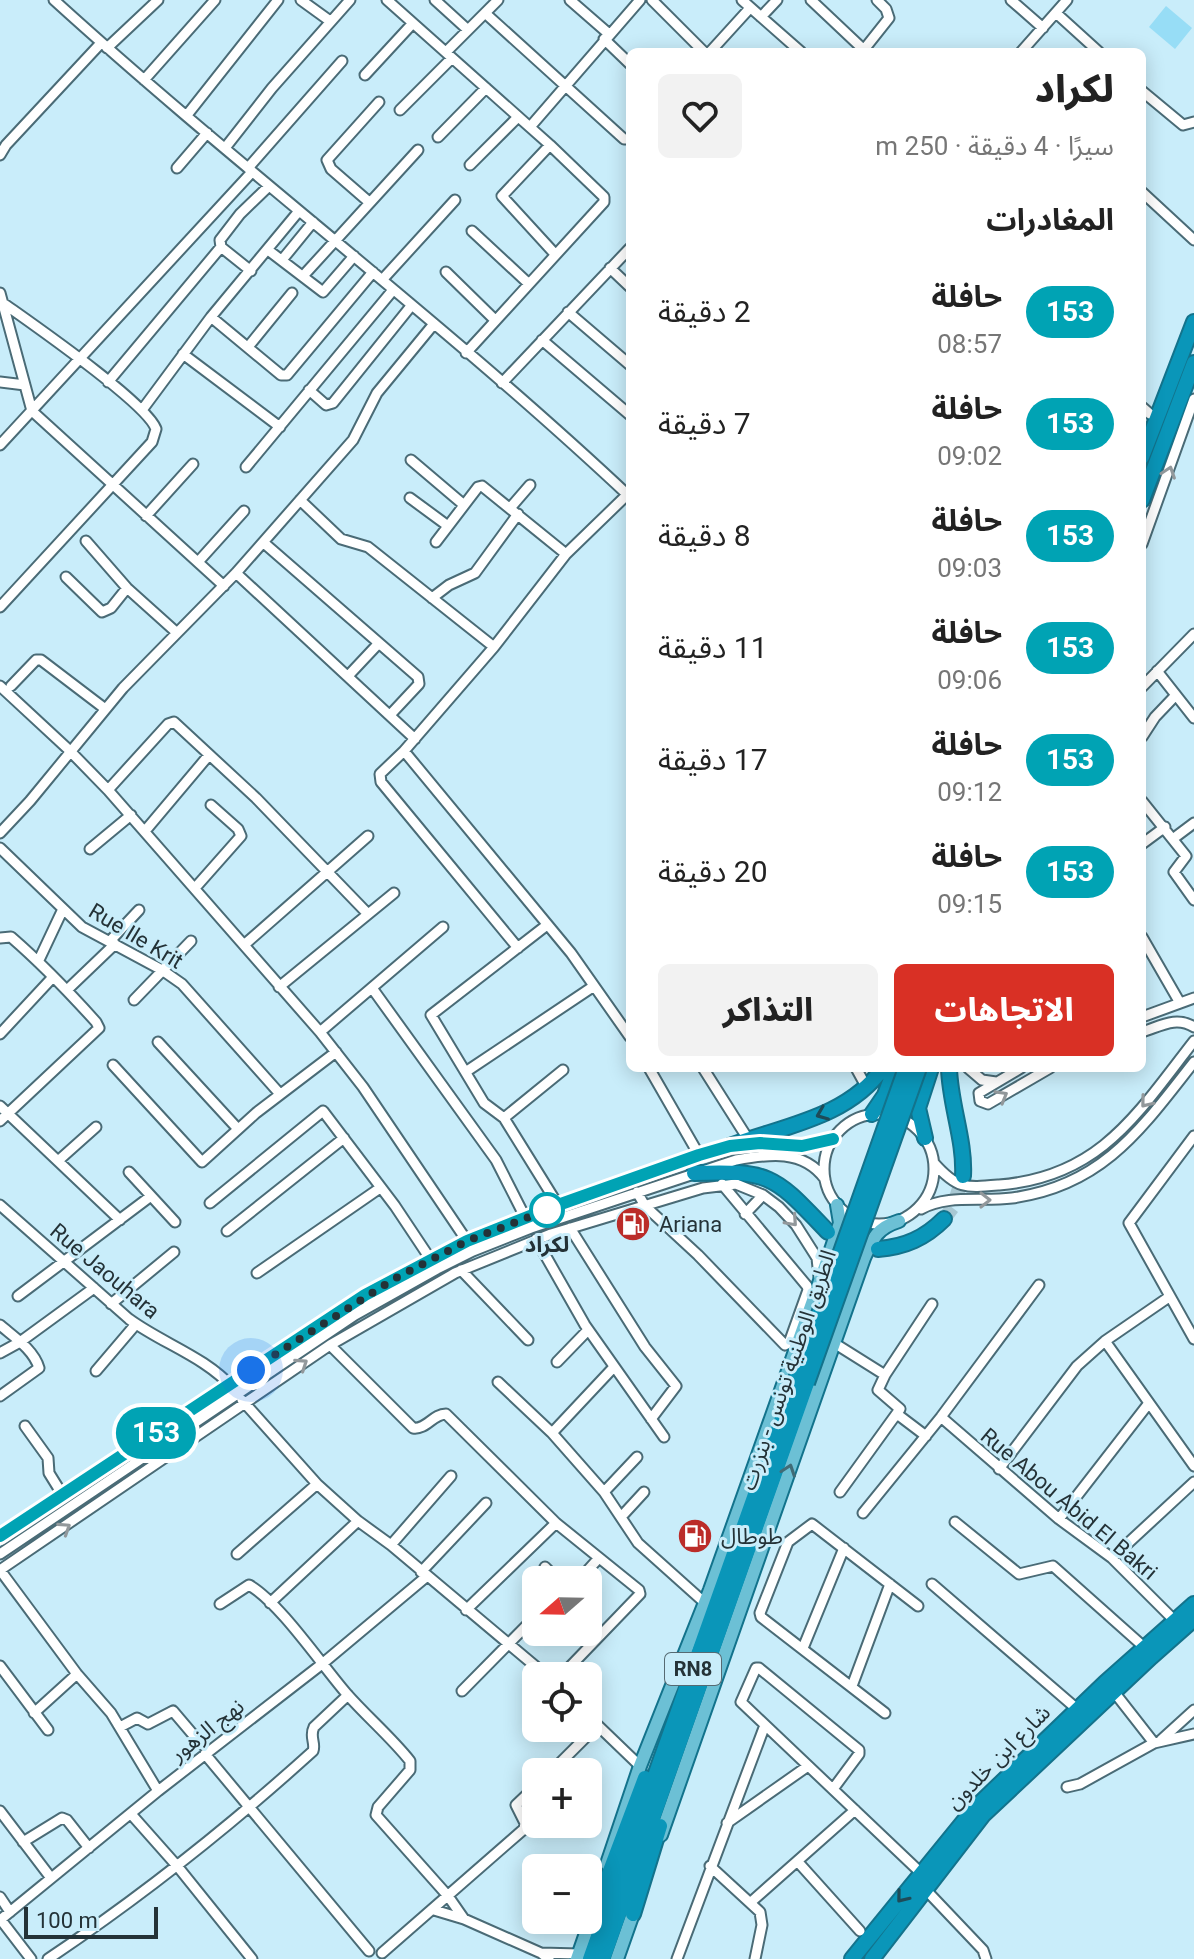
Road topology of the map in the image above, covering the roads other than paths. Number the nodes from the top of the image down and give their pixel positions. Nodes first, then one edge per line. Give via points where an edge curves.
1 (54, 0) edge
2 (158, 0) edge
3 (215, 0) edge
4 (278, 0) edge
5 (301, 0) edge
6 (350, 0) edge
7 (435, 0) edge
8 (498, 0) edge
9 (570, 0) edge
10 (640, 0) edge
11 (652, 0) edge
12 (742, 0) edge
13 (777, 0) edge
14 (811, 0) edge
15 (877, 0) edge
16 (1011, 0) edge
17 (1067, 0) edge
18 (391, 1) edge
19 (750, 8) junction
20 (485, 13) junction
21 (1056, 13) junction
22 (761, 17) junction
23 (330, 21) junction
24 (413, 23) junction
25 (1043, 28) junction
26 (468, 30) junction
27 (606, 36) junction
28 (104, 45) junction
29 (708, 48) edge
30 (714, 48) edge
31 (796, 48) edge
32 (860, 48) edge
33 (865, 48) edge
34 (1025, 48) edge
35 (1095, 48) edge
36 (449, 55) junction
37 (626, 59) edge
38 (342, 61) dead end
39 (365, 75) dead end
40 (144, 80) junction
41 (566, 85) junction
42 (486, 88) junction
43 (1146, 95) edge
44 (379, 102) dead end
45 (400, 110) dead end
46 (187, 115) junction
47 (518, 117) junction
48 (1194, 122) edge
49 (530, 127) junction
50 (207, 133) junction
51 (438, 137) dead end
52 (626, 139) edge
53 (550, 145) junction
54 (225, 148) junction
55 (2, 149) edge
56 (418, 150) dead end
57 (470, 165) dead end
58 (177, 168) dead end
59 (250, 170) junction
60 (269, 186) junction
61 (1146, 196) edge
62 (455, 200) dead end
63 (369, 202) junction
64 (299, 211) junction
65 (313, 222) junction
66 (472, 231) dead end
67 (335, 240) junction
68 (1194, 240) edge
69 (221, 247) junction
70 (268, 250) junction
71 (626, 252) edge
72 (555, 254) junction
73 (354, 256) junction
74 (282, 260) junction
75 (610, 268) junction
76 (251, 271) junction
77 (373, 272) junction
78 (446, 272) dead end
79 (303, 276) junction
80 (382, 280) junction
81 (626, 283) edge
82 (529, 284) junction
83 (393, 290) junction
84 (292, 293) dead end
85 (1, 298) edge
86 (411, 306) junction
87 (568, 312) junction
88 (211, 317) junction
89 (1194, 319) edge
90 (495, 320) junction
91 (433, 325) junction
92 (542, 340) junction
93 (248, 347) junction
94 (466, 353) junction
95 (183, 354) junction
96 (79, 360) junction
97 (626, 362) edge
98 (1194, 363) edge
99 (0, 382) edge
100 (108, 382) junction
101 (502, 383) junction
102 (25, 385) junction
103 (309, 390) junction
104 (1193, 403) edge
105 (142, 410) junction
106 (32, 411) junction
107 (1146, 411) edge
108 (626, 412) edge
109 (280, 427) junction
110 (0, 445) edge
111 (1146, 446) edge
112 (411, 460) dead end
113 (193, 464) dead end
114 (246, 467) dead end
115 (114, 484) junction
116 (530, 485) dead end
117 (1146, 489) edge
118 (626, 492) edge
119 (410, 498) dead end
120 (626, 498) edge
121 (300, 500) junction
122 (464, 505) junction
123 (244, 511) dead end
124 (515, 511) junction
125 (146, 516) junction
126 (448, 526) junction
127 (1146, 533) edge
128 (86, 541) dead end
129 (436, 542) dead end
130 (264, 543) junction
131 (566, 554) junction
132 (198, 562) junction
133 (236, 573) junction
134 (66, 577) dead end
135 (224, 586) junction
136 (127, 588) junction
137 (432, 598) junction
138 (0, 607) edge
139 (176, 632) junction
140 (1194, 634) edge
141 (379, 643) junction
142 (494, 647) junction
143 (1157, 671) junction
144 (348, 676) junction
145 (1146, 683) edge
146 (0, 686) edge
147 (11, 686) dead end
148 (1176, 695) junction
149 (104, 708) junction
150 (390, 715) junction
151 (1194, 718) edge
152 (1146, 731) edge
153 (415, 739) junction
154 (69, 750) junction
155 (404, 751) junction
156 (209, 755) junction
157 (108, 790) junction
158 (211, 805) dead end
159 (1146, 806) edge
160 (131, 815) junction
161 (1194, 823) edge
162 (1165, 827) junction
163 (145, 831) junction
164 (0, 833) edge
165 (368, 836) dead end
166 (1174, 838) junction
167 (1146, 841) edge
168 (0, 848) edge
169 (90, 849) dead end
170 (328, 872) junction
171 (195, 888) junction
172 (394, 893) dead end
173 (1194, 900) edge
174 (63, 909) junction
175 (139, 910) dead end
176 (368, 914) junction
177 (547, 925) junction
178 (443, 927) dead end
179 (0, 938) edge
180 (191, 941) dead end
181 (112, 942) junction
182 (1146, 943) edge
183 (244, 945) junction
184 (518, 948) junction
185 (38, 962) junction
186 (162, 970) junction
187 (53, 977) junction
188 (594, 986) junction
189 (279, 987) junction
190 (372, 988) junction
191 (67, 990) junction
192 (134, 1000) dead end
193 (1189, 1002) edge
194 (1146, 1016) edge
195 (1194, 1027) edge
196 (626, 1031) edge
197 (1146, 1031) edge
198 (320, 1032) junction
199 (0, 1034) edge
200 (1194, 1041) edge
201 (158, 1042) dead end
202 (336, 1052) junction
203 (1194, 1062) edge
204 (113, 1065) dead end
205 (563, 1070) dead end
206 (467, 1071) junction
207 (651, 1072) edge
208 (706, 1072) edge
209 (858, 1072) edge
210 (880, 1072) edge
211 (894, 1072) edge
212 (905, 1072) edge
213 (918, 1072) edge
214 (930, 1072) edge
215 (949, 1072) edge
216 (973, 1072) edge
217 (1014, 1072) edge
218 (1043, 1072) edge
219 (996, 1082) junction
220 (867, 1088) junction
221 (280, 1094) junction
222 (4, 1109) edge
223 (872, 1114) junction
224 (504, 1118) junction
225 (0, 1121) edge
226 (96, 1127) dead end
227 (238, 1129) junction
228 (1194, 1136) edge
229 (344, 1138) junction
230 (925, 1138) junction
231 (748, 1139) junction
232 (833, 1139) junction
233 (730, 1146) junction
234 (699, 1155) junction
235 (59, 1160) junction
236 (934, 1163) junction
237 (129, 1172) dead end
238 (694, 1173) junction
239 (963, 1176) tunnel mouth
240 (825, 1179) junction
241 (722, 1184) junction
242 (380, 1188) junction
243 (637, 1192) junction
244 (763, 1195) junction
245 (151, 1196) junction
246 (210, 1203) dead end
247 (558, 1205) junction
248 (837, 1205) junction
249 (645, 1206) junction
250 (1, 1207) edge
251 (745, 1214) junction
252 (905, 1218) junction
253 (526, 1219) junction
254 (944, 1219) tunnel mouth
255 (120, 1220) junction
256 (175, 1222) dead end
257 (570, 1228) junction
258 (227, 1231) dead end
259 (828, 1232) dead end
260 (536, 1239) junction
261 (467, 1241) junction
262 (878, 1249) dead end
263 (174, 1252) dead end
264 (431, 1260) junction
265 (66, 1261) junction
266 (461, 1270) junction
267 (257, 1273) dead end
268 (819, 1280) junction
269 (1039, 1285) dead end
270 (94, 1288) junction
271 (18, 1296) dead end
272 (1169, 1297) junction
273 (111, 1304) junction
274 (932, 1304) dead end
275 (136, 1324) junction
276 (0, 1325) edge
277 (588, 1330) junction
278 (1194, 1339) edge
279 (528, 1340) dead end
280 (1105, 1341) junction
281 (20, 1342) junction
282 (834, 1343) junction
283 (330, 1345) junction
284 (0, 1353) edge
285 (557, 1362) dead end
286 (613, 1368) junction
287 (96, 1371) dead end
288 (885, 1375) junction
289 (802, 1381) junction
290 (498, 1382) dead end
291 (230, 1384) junction
292 (238, 1394) junction
293 (0, 1396) edge
294 (245, 1403) junction
295 (1149, 1403) junction
296 (897, 1414) junction
297 (941, 1417) junction
298 (651, 1419) junction
299 (25, 1426) dead end
300 (552, 1433) junction
301 (926, 1436) junction
302 (664, 1437) dead end
303 (637, 1457) dead end
304 (1194, 1466) edge
305 (999, 1469) junction
306 (451, 1476) dead end
307 (1194, 1482) edge
308 (317, 1484) junction
309 (604, 1492) junction
310 (644, 1492) dead end
311 (840, 1492) dead end
312 (62, 1494) junction
313 (486, 1503) dead end
314 (863, 1513) dead end
315 (621, 1517) junction
316 (1059, 1519) junction
317 (358, 1521) junction
318 (955, 1522) dead end
319 (556, 1523) junction
320 (2, 1530) edge
321 (391, 1545) junction
322 (844, 1548) junction
323 (0, 1554) edge
324 (237, 1554) dead end
325 (760, 1554) junction
326 (1112, 1558) junction
327 (598, 1559) junction
328 (780, 1563) junction
329 (592, 1566) edge
330 (0, 1570) edge
331 (424, 1574) junction
332 (890, 1584) junction
333 (932, 1584) dead end
334 (270, 1603) junction
335 (705, 1603) junction
336 (220, 1604) dead end
337 (1194, 1604) edge
338 (918, 1606) dead end
339 (466, 1610) junction
340 (1194, 1619) edge
341 (1174, 1620) junction
342 (724, 1621) junction
343 (522, 1630) edge
344 (507, 1645) junction
345 (1144, 1647) junction
346 (803, 1648) junction
347 (529, 1662) edge
348 (574, 1662) edge
349 (322, 1664) junction
350 (695, 1664) junction
351 (0, 1666) edge
352 (77, 1674) junction
353 (852, 1686) junction
354 (1110, 1687) junction
355 (462, 1691) dead end
356 (348, 1695) junction
357 (1077, 1709) junction
358 (1194, 1710) edge
359 (34, 1713) junction
360 (885, 1713) dead end
361 (765, 1725) junction
362 (120, 1727) junction
363 (48, 1730) dead end
364 (602, 1731) edge
365 (1194, 1734) edge
366 (581, 1742) edge
367 (1156, 1742) junction
368 (201, 1744) dead end
369 (205, 1754) junction
370 (565, 1758) edge
371 (640, 1766) junction
372 (808, 1766) junction
373 (1067, 1787) dead end
374 (833, 1789) junction
375 (158, 1791) junction
376 (522, 1799) edge
377 (250, 1808) junction
378 (855, 1810) junction
379 (0, 1811) edge
380 (131, 1814) junction
381 (522, 1817) edge
382 (727, 1823) junction
383 (522, 1831) edge
384 (23, 1842) junction
385 (89, 1848) junction
386 (798, 1862) junction
387 (710, 1866) junction
388 (178, 1867) junction
389 (921, 1873) junction
390 (51, 1878) junction
391 (602, 1880) edge
392 (926, 1890) junction
393 (602, 1893) edge
394 (448, 1896) junction
395 (0, 1897) edge
396 (751, 1902) junction
397 (434, 1910) junction
398 (10, 1912) junction
399 (633, 1914) junction
400 (464, 1919) junction
401 (1, 1920) edge
402 (860, 1931) dead end
403 (588, 1934) edge
404 (367, 1955) edge
405 (383, 1956) edge
406 (545, 1956) edge
407 (582, 1957) edge
408 (31, 1959) edge
409 (48, 1959) edge
410 (252, 1959) edge
411 (603, 1959) edge
412 (617, 1959) edge
413 (677, 1959) edge
414 (755, 1959) edge
415 (852, 1959) edge
416 (872, 1959) edge
417 (986, 1959) edge

1 - 28 street
2 - 28 street
3 - 40 street
4 - 46 street
5 - 23 street
6 - 23 street
7 - 26 street
8 - 20 street
9 - 27 street
10 - 27 street
11 - 29 street
12 - 19 street
13 - 22 street
14 - 32 street
15 - 33 street via 889,18
16 - 25 street
17 - 21 street
18 - 24 street
19 - 22 street
19 - 30 street
20 - 26 street
20 - 41 street
21 - 25 street
21 - 35 street
22 - 31 street
23 - 54 street
24 - 36 street
24 - 39 street
25 - 34 street
26 - 36 street
27 - 37 street
27 - 41 street
28 - 40 street
28 - 55 street
36 - 42 street
36 - 45 street
38 - 59 street
40 - 46 street
41 - 49 street
41 - 52 street
42 - 47 street
42 - 51 street
43 - 48 street via 1183,125
44 - 63 street via 327,160
46 - 50 street
47 - 49 street
47 - 57 street
49 - 53 street
50 - 54 street
50 - 58 street
53 - 72 street via 502,196
53 - 72 street via 604,197
54 - 59 street
56 - 63 street
59 - 60 street
59 - 96 street
60 - 64 street
60 - 69 street via 227,229
61 - 68 street
62 - 80 street
63 - 67 street
64 - 65 street
64 - 70 street
65 - 67 street
65 - 74 street
66 - 82 street
67 - 73 street
67 - 79 street
69 - 76 street
69 - 100 street
70 - 74 street
70 - 76 street
71 - 75 street
72 - 82 street
73 - 77 street
73 - 79 street via 324,292
74 - 79 street
75 - 81 street
75 - 87 street
76 - 88 street
77 - 80 street
77 - 93 street via 287,375
78 - 90 street
80 - 83 street
82 - 90 street
83 - 86 street
83 - 103 street
84 - 93 street
85 - 96 street
85 - 102 street
86 - 91 street
86 - 103 street via 333,403 326,405
87 - 92 street
87 - 97 street
88 - 93 street
88 - 95 street
89 - 107 highway
89 - 111 highway
90 - 94 street
91 - 94 street
91 - 121 street via 377,393 353,440
92 - 101 street
92 - 108 street
94 - 101 street
95 - 105 street
95 - 109 street
96 - 100 street
96 - 106 street
98 - 117 highway
99 - 102 street
100 - 105 street
101 - 118 street
102 - 106 street
103 - 109 street
127 -> 104 street
105 - 115 street via 154,422 155,436
106 - 110 street
106 - 115 street
109 - 114 street
112 - 122 street
113 - 125 street
115 - 125 street
115 - 138 street
116 - 124 street
119 - 126 street
120 - 131 street
121 - 130 street
121 - 137 street via 341,539 368,547
122 - 124 street via 482,486
122 - 126 street
123 - 132 street
124 - 131 street
124 - 137 street via 475,573
125 - 132 street
126 - 129 street
128 - 136 street
130 - 133 street
130 - 141 street
131 - 142 street
132 - 135 street
133 - 135 street
133 - 144 street
134 - 136 street via 102,612
135 - 139 street
136 - 139 street
137 - 142 street
139 - 149 street
140 - 143 street
141 - 144 street
141 - 150 street via 420,681
142 - 153 street
143 - 145 street
143 - 148 street
144 - 150 street
146 - 154 street
147 - 149 street via 41,660
148 - 151 street
148 - 152 street
149 - 154 street
150 - 153 street
153 - 155 street
154 - 157 street
154 - 164 street
155 - 177 street
155 - 184 street via 383,769 381,782
156 - 157 street via 171,722
156 - 163 street
156 - 170 street
157 - 160 street
158 - 171 street via 241,836
159 - 162 street
160 - 163 street
160 - 169 street
161 - 166 street
162 - 166 street
162 - 167 street
163 - 171 street
165 - 170 street
166 - 173 street via 1186,856 1175,875
168 - 174 street, Rue Ile Krit
170 - 176 street
170 - 183 street
171 - 183 street
172 - 176 street
174 - 181 street, Rue Ile Krit via 88,931
174 - 185 street
175 - 181 street
176 - 189 street
177 - 184 street
177 - 188 street
178 - 190 street
179 - 185 street via 11,937
180 - 186 street
181 - 186 street, Rue Ile Krit
181 - 191 street
182 - 193 street
183 - 189 street
184 - 206 street via 431,1015
185 - 187 street
186 - 192 street
186 - 221 street, Rue Ile Krit via 190,992
187 - 191 street
187 - 199 street
188 - 196 street
188 - 206 street
189 - 198 street
190 - 198 street
190 - 253 street via 496,1160
191 - 222 street via 96,1022 97,1031
193 - 194 street
195 - 197 street via 1174,1021
198 - 202 street
200 -> 236 street via 1114,1139 1056,1174 1020,1184 970,1186 950,1181
201 - 227 street
202 - 221 street
202 - 261 street
252 -> 203 street via 931,1203 1014,1198 1075,1180 1136,1136
204 - 227 street via 199,1160 205,1161
205 - 224 street
206 - 224 street via 484,1103
207 - 234 street
208 - 231 street
209 - 220 street
210 - 220 highway
211 - 223 highway
212 - 289 highway, الطريق الوطنية تونس - بنزرت / RN8, bridge
213 - 289 highway, الطريق الوطنية تونس - بنزرت / RN8, bridge
214 - 230 highway via 918,1108
215 - 239 highway
216 - 219 street
217 - 219 street
219 -> 218 street via 979,1093 983,1104
220 -> 231 highway via 825,1113
221 - 227 street
222 - 225 street
222 - 235 street
223 - 230 street via 904,1120
223 - 232 street via 850,1122
224 - 247 street
226 - 235 street
228 - 272 street via 1129,1221
229 - 242 street
229 - 246 street via 323,1111
229 - 258 street
230 - 236 street
231 - 233 highway
232 - 233 street via 802,1146
232 - 240 street
233 - 234 street
234 - 247 street
235 - 255 street
236 - 252 street via 929,1192
237 - 245 street
238 - 240 street via 736,1160 781,1156 807,1161
238 - 243 street
238 - 259 highway via 748,1173 772,1180
240 - 248 street
241 - 244 street
241 - 249 street
241 - 251 street
242 - 264 street
242 - 267 street
243 - 249 street
243 - 292 street via 531,1228 437,1269 355,1315
244 - 251 street
244 -> 268 street via 809,1242
245 - 255 street
245 - 256 street
247 - 253 street
248 - 252 street via 865,1223
248 - 268 main road via 840,1223
249 - 251 street via 785,1345 808,1290
249 - 257 street
250 - 265 street, Rue Jaouhara
252 - 282 main road via 876,1232
253 - 261 street
254 - 262 highway via 913,1242
255 - 265 street
257 - 260 street
257 - 298 street via 645,1347 676,1386
260 - 266 street
260 - 277 street
261 - 264 street
263 - 273 street
264 - 291 street via 365,1295
265 - 270 street, Rue Jaouhara
265 - 271 street
266 - 279 street
266 - 283 street
268 - 335 main road
269 - 297 street
270 - 273 street, Rue Jaouhara
270 - 281 street
272 - 278 street
272 - 280 street
273 - 275 street, Rue Jaouhara
274 - 288 street
275 - 287 street
275 - 291 street, Rue Jaouhara
276 - 281 street
277 - 285 street
277 - 286 street
280 - 295 street
280 - 305 street via 1077,1366
281 - 284 street
281 - 293 street via 39,1368
282 - 288 street
325 -> 282 main road
294 -> 283 street
283 - 319 street via 413,1428 446,1414
286 - 298 street
286 - 300 street
288 - 296 street via 878,1390 900,1406
289 - 342 highway, الطريق الوطنية تونس - بنزرت / RN8
289 - 350 highway, الطريق الوطنية تونس - بنزرت / RN8
290 - 300 street
291 - 292 street, Rue Jaouhara
291 - 312 street
292 - 294 street, Rue Jaouhara
292 - 323 street
294 - 308 street, Rue Jaouhara
330 -> 294 street
295 - 304 street
295 - 316 street
296 - 301 street
296 - 311 street
297 - 301 street
297 - 305 street, Rue Abou Abid El Bakri
298 - 302 street
299 - 312 street via 48,1458 49,1473
300 - 309 street
301 - 314 street
303 - 309 street
305 - 316 street, Rue Abou Abid El Bakri
306 - 321 street
307 - 326 street
308 - 317 street, Rue Jaouhara
308 - 324 street
309 - 315 street
310 - 315 street
312 - 320 street
313 - 331 street, نهج الزهور
315 - 335 street via 638,1543
316 - 326 street, Rue Abou Abid El Bakri
317 - 321 street, Rue Jaouhara
317 - 334 street
318 - 345 street via 1019,1574 1053,1566
319 - 327 street
319 - 339 street
321 - 331 street, Rue Jaouhara
322 - 328 street via 812,1524 788,1542
322 - 332 street
322 - 346 street
325 - 328 street
325 - 399 main road
326 - 341 street, Rue Abou Abid El Bakri
327 - 329 street
327 - 348 street via 640,1594
328 - 346 street via 760,1615
330 - 352 street
331 - 339 street, Rue Jaouhara
331 - 349 street, نهج الزهور
332 - 338 street
332 - 353 street
333 - 357 street
334 - 336 street via 249,1585
334 - 349 street
335 - 371 main road
337 - 341 highway, شارع ابن خلدون
339 - 344 street, Rue Jaouhara
340 - 354 highway, شارع ابن خلدون
341 - 345 highway, شارع ابن خلدون
342 - 399 highway
342 - 411 highway, الطريق الوطنية تونس - بنزرت / RN8
343 - 344 street
344 - 347 street, Rue Jaouhara
344 - 355 street
345 - 354 highway, شارع ابن خلدون
346 - 353 street
349 - 356 street
349 - 369 street, نهج الزهور
350 - 393 highway
350 - 407 highway, الطريق الوطنية تونس - بنزرت / RN8
351 - 359 street
352 - 359 street
352 - 362 street
353 - 360 street
354 - 357 highway, شارع ابن خلدون
354 - 367 street
354 - 392 highway, شارع ابن خلدون via 983,1815
356 - 377 street via 314,1727 313,1751
356 - 394 street via 410,1761 410,1770 378,1807 378,1819
357 - 389 highway, شارع ابن خلدون via 974,1809
358 - 367 street
359 - 363 street
361 - 372 street
361 - 374 street via 740,1701 758,1667 859,1750
361 - 382 street
362 - 368 street via 137,1718 148,1724 173,1711
362 - 375 street
364 - 371 street
365 - 367 street
366 - 370 street
367 - 373 street
369 - 375 street, نهج الزهور
369 - 377 street
371 - 391 main road
372 - 374 street
372 - 382 street
374 - 378 street
375 - 380 street, نهج الزهور
376 - 381 street via 516,1805
377 - 388 street
377 - 404 street
378 - 386 street
378 - 389 street
379 - 384 street
380 - 385 street, نهج الزهور
380 - 388 street
382 - 387 street
383 - 394 street
384 - 385 street via 62,1818
384 - 390 street
385 - 390 street, نهج الزهور
386 - 396 street
386 - 402 street
387 - 396 street
387 - 413 street
388 - 409 street
388 - 410 street
389 -> 415 highway, شارع ابن خلدون
390 - 398 street, نهج الزهور
392 - 416 highway, شارع ابن خلدون
392 - 417 street
394 - 397 street
394 - 400 street
395 - 398 street
396 - 414 street via 762,1918
397 - 400 street
397 - 405 street
398 - 401 street, نهج الزهور
399 - 412 main road
400 - 406 street
401 - 408 street
403 - 407 main road
404 - 405 street via 376,1949
406 - 407 street

